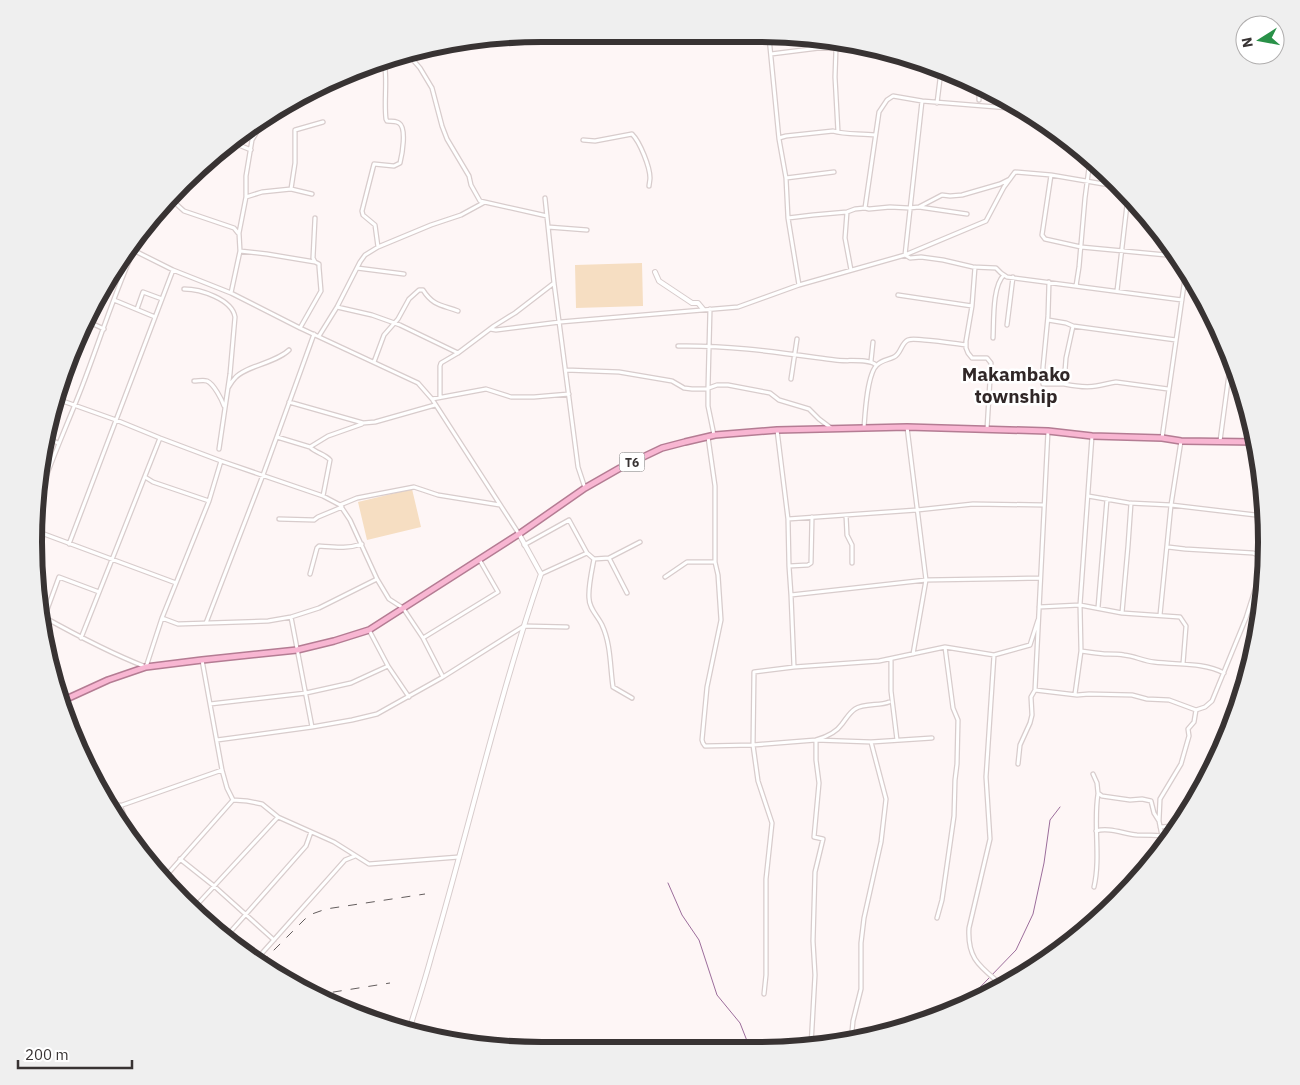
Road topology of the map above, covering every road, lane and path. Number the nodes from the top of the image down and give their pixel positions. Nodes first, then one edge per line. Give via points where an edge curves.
1 (770, 43) edge
2 (829, 48) edge
3 (836, 49) edge
4 (771, 54) junction
5 (413, 60) edge
6 (385, 68) dead end
7 (940, 78) edge
8 (979, 94) edge
9 (979, 100) dead end
10 (922, 101) junction
11 (937, 103) junction
12 (1006, 108) edge
13 (323, 122) dead end
14 (838, 133) junction
15 (256, 134) edge
16 (875, 135) junction
17 (252, 136) edge
18 (779, 138) junction
19 (252, 140) junction
20 (583, 140) dead end
21 (239, 145) edge
22 (251, 150) junction
23 (1089, 169) edge
24 (834, 172) dead end
25 (1051, 175) junction
26 (786, 178) junction
27 (1010, 179) junction
28 (1088, 182) junction
29 (1106, 185) edge
30 (648, 186) dead end
31 (291, 189) junction
32 (312, 194) dead end
33 (246, 197) junction
34 (545, 198) dead end
35 (484, 202) junction
36 (176, 204) edge
37 (1126, 206) edge
38 (919, 207) junction
39 (865, 208) junction
40 (909, 208) junction
41 (847, 212) junction
42 (967, 214) dead end
43 (547, 216) junction
44 (316, 218) dead end
45 (788, 218) junction
46 (548, 227) junction
47 (587, 230) dead end
48 (238, 233) junction
49 (378, 247) junction
50 (1081, 247) junction
51 (240, 251) junction
52 (1122, 251) junction
53 (136, 252) edge
54 (905, 255) junction
55 (1166, 255) edge
56 (315, 262) junction
57 (126, 266) edge
58 (975, 267) junction
59 (357, 268) junction
60 (173, 270) junction
61 (850, 270) junction
62 (655, 272) dead end
63 (404, 274) dead end
64 (1004, 274) junction
65 (1013, 277) junction
66 (1049, 282) junction
67 (554, 283) junction
68 (1184, 283) edge
69 (799, 285) junction
70 (1076, 286) junction
71 (184, 288) dead end
72 (1117, 291) junction
73 (230, 293) junction
74 (898, 295) dead end
75 (162, 299) junction
76 (114, 300) junction
77 (1182, 300) junction
78 (972, 306) junction
79 (336, 307) junction
80 (137, 309) junction
81 (703, 309) junction
82 (710, 309) junction
83 (458, 311) dead end
84 (155, 317) junction
85 (1048, 320) junction
86 (560, 322) junction
87 (93, 324) edge
88 (394, 324) junction
89 (1007, 325) dead end
90 (1073, 326) junction
91 (300, 328) junction
92 (104, 329) junction
93 (490, 330) junction
94 (314, 334) junction
95 (319, 336) junction
96 (993, 338) dead end
97 (797, 340) dead end
98 (1176, 340) junction
99 (874, 342) dead end
100 (966, 345) junction
101 (678, 346) dead end
102 (709, 347) junction
103 (289, 350) dead end
104 (458, 354) junction
105 (795, 355) junction
106 (871, 361) junction
107 (374, 362) junction
108 (876, 365) junction
109 (566, 370) junction
110 (1229, 376) edge
111 (791, 378) dead end
112 (194, 382) dead end
113 (1064, 384) junction
114 (708, 388) junction
115 (1168, 389) junction
116 (227, 391) junction
117 (569, 394) junction
118 (440, 397) junction
119 (432, 399) junction
120 (63, 402) edge
121 (289, 402) junction
122 (435, 405) junction
123 (74, 406) junction
124 (225, 407) junction
125 (71, 411) dead end
126 (116, 420) junction
127 (363, 423) junction
128 (906, 427) junction
129 (864, 428) junction
130 (832, 429) junction
131 (986, 429) junction
132 (777, 430) junction
133 (1048, 431) junction
134 (714, 436) junction
135 (1092, 436) junction
136 (277, 437) junction
137 (708, 437) junction
138 (160, 438) junction
139 (1162, 438) junction
140 (53, 441) edge
141 (1181, 441) junction
142 (1220, 441) junction
143 (1247, 442) edge
144 (58, 443) junction
145 (310, 447) junction
146 (219, 449) dead end
147 (221, 461) junction
148 (49, 464) edge
149 (263, 475) junction
150 (145, 477) junction
151 (585, 488) junction
152 (323, 496) junction
153 (1088, 496) junction
154 (1107, 499) junction
155 (209, 501) junction
156 (1131, 503) junction
157 (500, 504) junction
158 (1044, 505) junction
159 (1171, 505) junction
160 (341, 506) junction
161 (916, 510) junction
162 (846, 515) junction
163 (1256, 515) edge
164 (812, 517) junction
165 (278, 519) dead end
166 (788, 519) junction
167 (43, 534) edge
168 (519, 534) junction
169 (640, 542) dead end
170 (69, 544) junction
171 (362, 544) junction
172 (524, 545) junction
173 (1168, 547) junction
174 (587, 553) junction
175 (1257, 555) edge
176 (609, 558) junction
177 (479, 559) junction
178 (594, 559) junction
179 (112, 560) junction
180 (715, 562) junction
181 (852, 563) dead end
182 (789, 566) junction
183 (310, 574) dead end
184 (541, 574) junction
185 (664, 577) dead end
186 (1040, 578) junction
187 (377, 579) junction
188 (926, 580) junction
189 (176, 583) junction
190 (1255, 591) edge
191 (99, 592) junction
192 (627, 593) dead end
193 (792, 595) junction
194 (1080, 605) junction
195 (47, 607) edge
196 (403, 608) junction
197 (1039, 608) junction
198 (1098, 608) junction
199 (1122, 613) junction
200 (1160, 615) junction
201 (291, 617) junction
202 (162, 618) junction
203 (49, 620) edge
204 (1038, 620) junction
205 (206, 623) junction
206 (524, 626) junction
207 (567, 628) dead end
208 (368, 630) junction
209 (81, 638) junction
210 (423, 638) junction
211 (944, 647) junction
212 (297, 650) junction
213 (1081, 651) junction
214 (913, 654) junction
215 (994, 655) junction
216 (890, 659) junction
217 (202, 660) junction
218 (1183, 664) junction
219 (388, 666) junction
220 (146, 667) junction
221 (794, 667) junction
222 (1224, 673) junction
223 (443, 677) junction
224 (1035, 690) junction
225 (306, 693) junction
226 (1075, 694) junction
227 (409, 697) junction
228 (67, 698) edge
229 (632, 698) dead end
230 (889, 702) dead end
231 (210, 704) junction
232 (1196, 710) junction
233 (312, 727) junction
234 (932, 738) dead end
235 (217, 740) junction
236 (816, 740) junction
237 (897, 740) junction
238 (870, 742) junction
239 (753, 745) junction
240 (1018, 764) dead end
241 (222, 770) junction
242 (1093, 774) dead end
243 (1098, 793) junction
244 (233, 800) junction
245 (120, 805) joint
246 (124, 815) edge
247 (278, 817) junction
248 (1159, 821) junction
249 (1160, 827) junction
250 (1168, 827) edge
251 (1096, 831) junction
252 (311, 832) junction
253 (1162, 836) joint
254 (355, 856) junction
255 (459, 857) junction
256 (180, 859) junction
257 (168, 873) edge
258 (214, 886) junction
259 (1094, 887) dead end
260 (198, 904) edge
261 (246, 915) junction
262 (937, 918) dead end
263 (230, 932) edge
264 (274, 940) junction
265 (261, 955) edge
266 (998, 981) edge
267 (764, 994) dead end
268 (411, 1024) edge
269 (852, 1033) edge
270 (811, 1039) edge

1 - 4 street
2 - 4 street
3 - 14 street
4 - 18 street
5 - 35 street via 432,88 447,139 480,201
6 - 49 street via 386,119 401,124 403,138 400,163 394,166 374,164 362,211 375,225
7 - 11 street
8 - 9 street
10 - 11 street
10 - 16 street via 893,96 886,100 879,112
10 - 40 street
11 - 12 street
13 - 31 street via 295,130
14 - 16 street
14 - 18 street
15 - 19 street
16 - 39 street
17 - 19 street
18 - 26 street
19 - 22 street
20 - 30 street via 632,134 648,164 651,179
21 - 22 street
22 - 33 street
23 - 28 street
24 - 26 street
25 - 27 street via 1015,172
25 - 28 street
25 - 50 street via 1043,237
26 - 45 street
27 - 38 street via 962,195 942,195
27 - 54 street via 986,221
28 - 29 street
28 - 50 street
31 - 32 street
31 - 33 street
33 - 48 street
34 - 43 street
35 - 43 street
35 - 49 street via 461,215
36 - 48 street via 184,211 234,228
37 - 52 street
38 - 40 street
38 - 42 street
39 - 40 street
39 - 41 street
40 - 54 street
41 - 45 street
41 - 61 street via 845,238
43 - 46 street
44 - 56 street
45 - 69 street
46 - 47 street
46 - 67 street
48 - 51 street
49 - 59 street via 365,255
50 - 52 street
50 - 70 street
51 - 56 street
51 - 73 street
52 - 55 street
52 - 72 street
53 - 60 street
54 - 58 street
54 - 61 street
56 - 91 street via 319,264 321,291
57 - 76 street
58 - 64 street via 996,268
58 - 78 street
59 - 63 street
59 - 79 street
60 - 73 street
60 - 75 street
61 - 69 street
62 - 81 street via 659,281
64 - 65 street
64 - 96 street via 996,296
65 - 66 street
65 - 89 street
66 - 70 street
66 - 85 street
67 - 86 street
67 - 93 street
68 - 77 street
69 - 82 street via 738,307
70 - 72 street
71 - 116 street via 218,298 234,312
72 - 77 street
73 - 91 street
74 - 78 street
75 - 80 street via 143,292
75 - 84 street
76 - 80 street
76 - 92 street
77 - 98 street
78 - 100 street
79 - 88 street
79 - 95 street
80 - 84 street
81 - 82 street
81 - 86 street
82 - 102 street
83 - 88 street via 434,303 421,289 409,299
84 - 126 street
85 - 90 street
85 - 113 street via 1043,384
86 - 93 street
86 - 109 street
87 - 92 street
88 - 104 street
88 - 107 street via 384,335
90 - 98 street
90 - 113 street
91 - 94 street
92 - 123 street
93 - 104 street
94 - 95 street
94 - 121 street
95 - 107 street
97 - 105 street
98 - 115 street
99 - 106 street
100 - 108 street via 907,340 896,356
100 - 131 street via 972,358 987,358 991,363
101 - 102 street
102 - 105 street
102 - 114 street
103 - 116 street via 236,376
104 - 118 street via 440,366
105 - 106 street
105 - 111 street
106 - 108 street
107 - 119 street via 418,383
108 - 129 street via 872,372
109 - 114 street via 618,372 672,381 684,388
109 - 117 street
110 - 142 street
112 - 124 street via 207,381 212,385
113 - 115 street via 1086,387 1116,382
114 - 130 street via 717,385 770,392 778,400 810,409
114 - 134 street
115 - 139 street
116 - 124 street
117 - 118 street via 511,397 486,389
117 - 151 street via 578,467
118 - 119 street
119 - 122 street
120 - 123 street
121 - 127 street
121 - 136 street
122 - 127 street
122 - 157 street
123 - 126 street
123 - 144 street
124 - 146 street
125 - 144 street
126 - 138 street
126 - 170 street
127 - 145 street via 328,436
128 - 129 highway, T6
128 - 131 highway, T6
128 - 161 street
129 - 130 highway, T6
130 - 132 highway, T6
131 - 133 highway, T6
132 - 134 highway, T6
132 - 166 street
133 - 135 highway, T6
133 - 158 street
134 - 137 highway, T6
135 - 139 highway, T6
135 - 153 street
136 - 145 street
136 - 149 street
137 - 151 highway, T6 via 662,448
137 - 180 street via 715,486
138 - 147 street
138 - 150 street
139 - 141 highway, T6
140 - 144 street
141 - 142 highway, T6
141 - 159 street
142 - 143 highway, T6
144 - 148 street
145 - 152 street via 330,460
147 - 149 street
147 - 155 street
149 - 152 street
149 - 205 street
150 - 155 street
150 - 179 street
151 - 168 highway, T6
152 - 160 street
153 - 154 street
153 - 194 street
154 - 156 street
154 - 198 street
155 - 189 street
156 - 159 street
156 - 199 street
157 - 160 street via 438,495 414,487 357,498
157 - 168 street
158 - 161 street via 973,504
158 - 186 street
159 - 163 street
159 - 173 street
160 - 165 street via 314,520
160 - 171 street
161 - 162 street
161 - 188 street
162 - 164 street
162 - 181 street
164 - 166 street
164 - 182 street via 811,563
166 - 182 street
167 - 170 street
168 - 172 street
168 - 177 highway, T6
169 - 176 street
170 - 179 street
171 - 183 street via 342,548 319,546
171 - 187 street
172 - 174 street via 569,520
172 - 184 street
173 - 175 street
173 - 200 street
174 - 178 street
174 - 184 street
176 - 178 street
176 - 192 street
177 - 196 highway, T6
177 - 210 street via 498,592
178 - 229 street via 589,598 609,649 612,687
179 - 189 street
179 - 191 street
180 - 185 street via 687,562
180 - 239 street via 721,620 707,687 703,743 707,747
182 - 193 street
184 - 206 street
186 - 188 street
186 - 197 street
187 - 196 street via 389,599
187 - 201 street via 319,608
188 - 193 street
188 - 214 street
189 - 202 street
190 - 222 street
191 - 195 street via 59,577
191 - 209 street
193 - 221 street
194 - 197 street
194 - 198 street
194 - 213 street
196 - 208 highway, T6
196 - 210 street
197 - 204 street
198 - 199 street
199 - 200 street
200 - 218 street via 1180,617 1186,626
201 - 205 street
201 - 212 street
202 - 205 street via 178,624
202 - 220 street
203 - 209 street
204 - 215 street via 1030,645
204 - 224 street
206 - 207 street
206 - 223 street
206 - 255 street
208 - 212 highway, T6
208 - 219 street
209 - 220 street
210 - 223 street
211 - 214 street
211 - 215 street
211 - 262 street via 953,708 958,720 954,816
212 - 217 highway, T6
212 - 225 street
213 - 218 street
213 - 226 street
214 - 216 street
215 - 266 street via 986,777 990,839 968,935 972,955
216 - 221 street
216 - 237 street
217 - 220 highway, T6
217 - 231 street
218 - 222 street
219 - 225 street via 351,683
219 - 227 street
220 - 228 highway, T6
221 - 239 street via 754,672
222 - 232 street via 1212,701
223 - 227 street
224 - 226 street
224 - 240 street via 1031,697 1032,715 1020,745
225 - 231 street
225 - 233 street
226 - 232 street via 1132,694 1147,700 1169,700
227 - 233 street via 377,714
230 - 236 street via 856,708 838,730
231 - 235 street
232 - 248 street via 1194,722 1188,729 1181,764 1160,799
233 - 235 street
234 - 237 street
235 - 241 street
236 - 238 street
236 - 239 street
236 - 270 street via 819,783 814,837 823,839 815,872
237 - 238 street
238 - 269 street via 886,799 881,842 864,918 861,989
239 - 267 street via 758,781 772,823 766,879
241 - 244 street
241 - 245 street
242 - 243 street
243 - 248 street via 1112,798 1151,801
243 - 251 street
244 - 247 street via 262,804
244 - 256 street
245 - 246 street
247 - 252 street
247 - 258 street
248 - 249 street
249 - 250 street
249 - 253 street
251 - 253 street
251 - 259 street via 1098,856
252 - 254 street
252 - 261 street via 306,846
254 - 255 street via 369,864
254 - 264 street via 345,860
255 - 268 street
256 - 257 street
256 - 258 street
258 - 260 street
258 - 261 street
261 - 263 street
261 - 264 street
264 - 265 street

